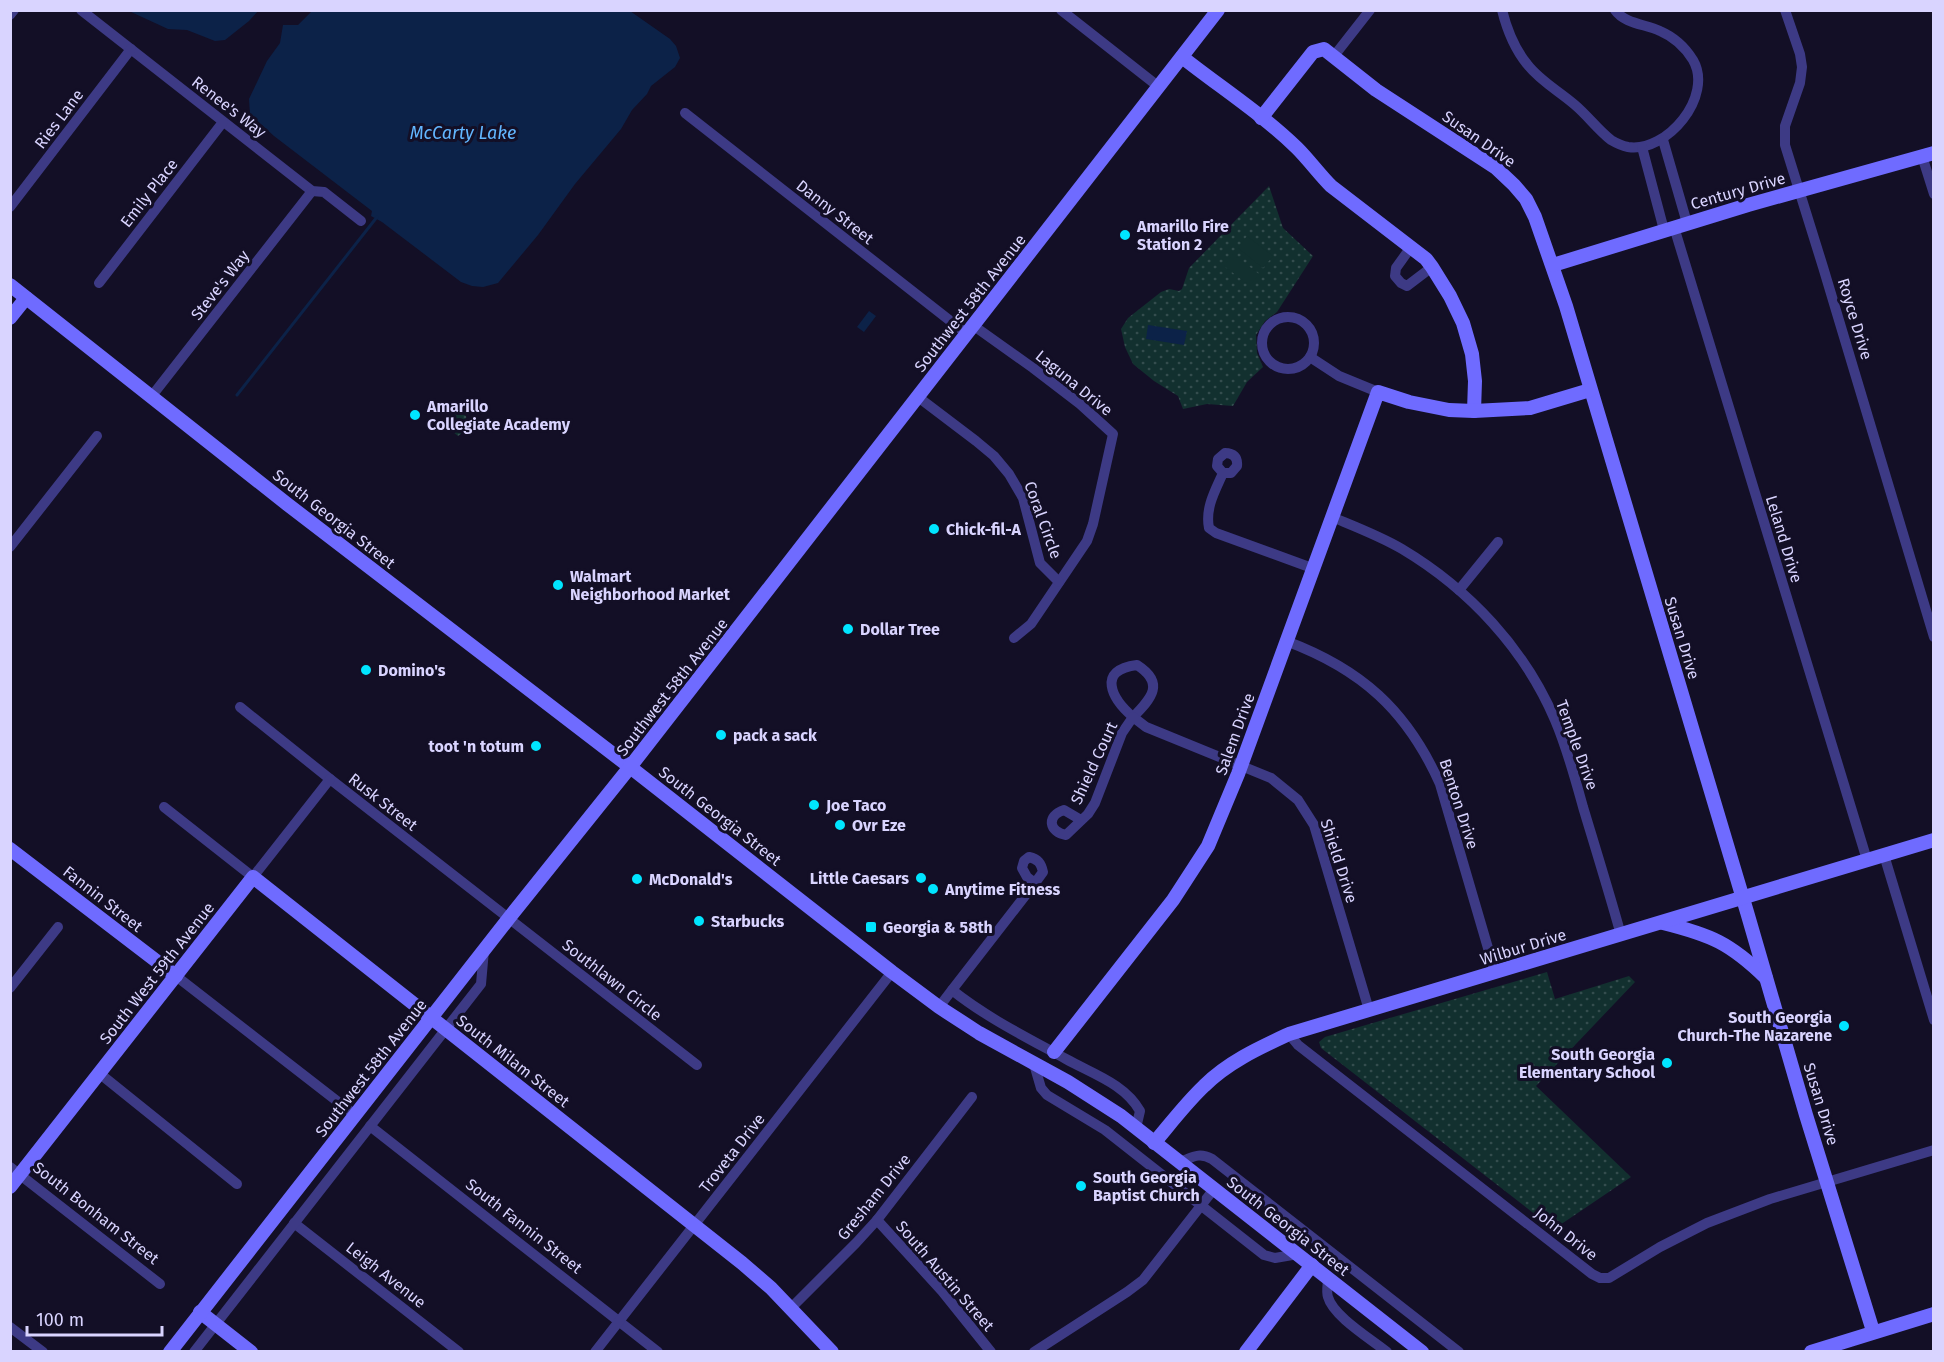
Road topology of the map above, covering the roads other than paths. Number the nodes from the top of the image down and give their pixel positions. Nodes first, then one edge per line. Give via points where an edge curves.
1 (14, 10) edge
2 (81, 10) edge
3 (1061, 10) edge
4 (1218, 10) edge
5 (1370, 10) edge
6 (1502, 10) edge
7 (1615, 10) edge
8 (1785, 10) edge
9 (10, 15) edge
10 (130, 49) junction
11 (1329, 53) junction
12 (1182, 57) junction
13 (1159, 87) junction
14 (685, 113) dead end
15 (1261, 118) junction
16 (223, 122) junction
17 (1663, 140) junction
18 (1642, 147) junction
19 (1928, 155) edge
20 (1800, 190) junction
21 (312, 191) junction
22 (1934, 194) edge
23 (10, 207) edge
24 (361, 221) dead end
25 (1675, 227) junction
26 (1411, 247) junction
27 (1553, 265) junction
28 (1432, 267) junction
29 (99, 283) dead end
30 (10, 285) edge
31 (27, 298) junction
32 (10, 318) edge
33 (970, 330) junction
34 (1310, 357) junction
35 (1590, 390) junction
36 (1378, 392) junction
37 (152, 397) junction
38 (918, 397) junction
39 (1474, 411) junction
40 (97, 436) dead end
41 (1223, 473) dead end
42 (1332, 517) junction
43 (1498, 542) dead end
44 (10, 547) edge
45 (1312, 568) junction
46 (1059, 582) junction
47 (1459, 590) junction
48 (1934, 637) edge
49 (1014, 638) dead end
50 (1286, 641) junction
51 (240, 707) dead end
52 (1133, 717) junction
53 (1242, 765) junction
54 (630, 767) junction
55 (330, 779) junction
56 (164, 807) dead end
57 (1081, 820) dead end
58 (1934, 840) edge
59 (10, 849) edge
60 (1884, 855) junction
61 (1867, 860) junction
62 (253, 878) junction
63 (1035, 883) dead end
64 (1742, 897) junction
65 (509, 918) junction
66 (1662, 923) junction
67 (58, 927) dead end
68 (1621, 934) junction
69 (484, 951) junction
70 (892, 972) junction
71 (1494, 972) junction
72 (176, 976) junction
73 (1767, 980) junction
74 (10, 988) edge
75 (952, 990) junction
76 (1931, 1001) edge
77 (939, 1007) junction
78 (1369, 1010) junction
79 (431, 1018) junction
80 (1934, 1020) edge
81 (446, 1029) junction
82 (1289, 1034) junction
83 (1054, 1052) junction
84 (1034, 1064) junction
85 (697, 1065) dead end
86 (99, 1073) junction
87 (972, 1097) dead end
88 (355, 1115) junction
89 (370, 1126) junction
90 (1136, 1128) junction
91 (1154, 1143) junction
92 (1934, 1150) edge
93 (1180, 1162) junction
94 (15, 1171) edge
95 (1827, 1182) junction
96 (237, 1184) dead end
97 (10, 1187) edge
98 (1214, 1189) junction
99 (1202, 1205) junction
100 (877, 1220) junction
101 (294, 1223) junction
102 (694, 1225) junction
103 (1298, 1254) junction
104 (1312, 1265) junction
105 (1328, 1278) junction
106 (160, 1284) dead end
107 (791, 1308) junction
108 (200, 1312) junction
109 (1934, 1314) edge
110 (619, 1320) junction
111 (215, 1324) junction
112 (10, 1327) edge
113 (1873, 1331) junction
114 (43, 1352) edge
115 (170, 1352) edge
116 (194, 1352) edge
117 (250, 1352) edge
118 (459, 1352) edge
119 (595, 1352) edge
120 (658, 1352) edge
121 (832, 1352) edge
122 (991, 1352) edge
123 (1034, 1352) edge
124 (1246, 1352) edge
125 (1387, 1352) edge
126 (1422, 1352) edge
127 (1459, 1352) edge
128 (1811, 1352) edge

1 - 9 street
2 - 10 street, Renee's Way
3 - 13 street
4 - 12 main road, Southwest 58th Avenue
5 - 11 street
6 - 18 street via 1507,30 1528,66 1615,142
7 - 17 street via 1619,16 1673,39 1685,47 1695,63 1698,78 1689,110
8 - 20 street, Royce Drive via 1802,67 1785,126 1785,145
10 - 16 street, Renee's Way
10 - 23 street, Ries Lane
11 - 15 main road via 1317,49 1313,52
11 - 27 main road, Susan Drive via 1376,90 1508,179 1526,199
12 - 13 main road, Southwest 58th Avenue
12 - 15 main road
13 - 33 main road, Southwest 58th Avenue
14 - 33 street, Danny Street
15 - 26 main road via 1297,148 1331,186
16 - 21 street, Renee's Way
16 - 29 street, Emily Place
17 - 18 street
17 - 25 street, Leland Drive
18 - 25 street
19 - 20 main road, Century Drive
19 - 22 street
20 - 25 main road, Century Drive
20 - 48 street, Royce Drive
21 - 24 street, Renee's Way via 324,192
21 - 37 street, Steve's Way
25 - 27 main road, Century Drive
25 - 61 street, Leland Drive
26 - 28 main road
26 - 28 street via 1396,268 1395,276 1401,283 1412,284
27 - 35 main road, Susan Drive
28 - 39 main road via 1463,323 1472,354
30 - 31 main road, South Georgia Street
31 - 32 main road
31 - 37 main road, South Georgia Street
33 - 38 main road, Southwest 58th Avenue
33 - 46 street, Laguna Drive via 1043,375 1113,434 1087,541
34 - 34 street via 1292,369 1271,363 1264,354 1264,333 1280,318 1302,321 1314,338
34 - 36 street via 1339,376
35 - 39 main road via 1530,408
35 - 64 main road, Susan Drive
36 - 39 main road via 1449,410
36 - 42 main road, Salem Drive
37 - 54 main road, South Georgia Street
38 - 46 street, Coral Circle via 994,456 1009,474 1023,498 1040,563
38 - 54 main road, Southwest 58th Avenue
40 - 44 street
41 - 45 street via 1207,516 1209,528
42 - 45 main road, Salem Drive
42 - 47 street, Temple Drive via 1402,549
43 - 47 street
45 - 50 main road, Salem Drive
46 - 49 street, Laguna Drive via 1031,624
47 - 68 street, Temple Drive via 1520,657 1555,720
50 - 53 main road, Salem Drive
50 - 71 street, Benton Drive via 1352,673 1376,692 1413,733 1440,784
51 - 55 street, Rusk Street
52 - 52 street, Shield Court via 1152,697 1154,682 1137,665 1125,666 1117,672 1111,690 1120,706
52 - 53 street, Shield Drive via 1146,728
52 - 57 street, Shield Court via 1122,733 1095,803
53 - 78 street, Shield Drive via 1286,788 1314,825
53 - 83 main road, Salem Drive via 1216,828 1192,872
54 - 65 main road, Southwest 58th Avenue
54 - 70 main road, South Georgia Street
55 - 62 street, South West 59th Avenue
55 - 65 street, Rusk Street
56 - 62 street, South Milam Street
58 - 60 main road, Wilbur Drive
59 - 72 main road, Fannin Street
60 - 61 main road, Wilbur Drive
60 - 76 street
61 - 64 main road, Wilbur Drive
62 - 72 main road, South West 59th Avenue
62 - 79 main road, South Milam Street
63 - 75 street
64 - 66 main road, Wilbur Drive
64 - 73 main road, Susan Drive
65 - 69 main road, Southwest 58th Avenue
65 - 85 street, Southlawn Circle
66 - 68 main road, Wilbur Drive
66 - 73 main road via 1707,935 1727,945
67 - 74 street
68 - 71 main road, Wilbur Drive
69 - 79 main road, Southwest 58th Avenue
69 - 81 street via 481,984
70 - 77 main road, South Georgia Street
70 - 102 street, Troveta Drive
71 - 78 main road, Wilbur Drive
72 - 86 main road, South West 59th Avenue
72 - 88 street
73 - 95 main road, Susan Drive
75 - 77 street
75 - 83 street
76 - 80 street
77 - 84 main road, South Georgia Street
78 - 82 main road, Wilbur Drive
79 - 81 main road, South Milam Street
79 - 88 main road, Southwest 58th Avenue
81 - 89 street
81 - 102 main road, South Milam Street
82 - 91 main road, Wilbur Drive via 1247,1055 1205,1085
82 - 95 street, John Drive via 1298,1046 1600,1278 1609,1278 1707,1222
83 - 90 street via 1126,1093 1140,1112
84 - 90 main road, South Georgia Street
84 - 99 street via 1047,1095 1104,1130
86 - 94 main road, South West 59th Avenue
86 - 96 street
87 - 100 street, Gresham Drive
88 - 108 main road, Southwest 58th Avenue
89 - 101 street
89 - 110 street, South Fannin Street
90 - 91 main road, South Georgia Street
91 - 93 main road, South Georgia Street
92 - 95 street, John Drive
93 - 98 main road, South Georgia Street
93 - 127 street via 1198,1155 1212,1159
94 - 97 main road, South West 59th Avenue
94 - 106 street, South Bonham Street
95 - 113 main road, Susan Drive
98 - 99 street
98 - 103 main road, South Georgia Street
99 - 103 street via 1264,1255 1275,1258
99 - 123 street via 1143,1280
100 - 107 street, Gresham Drive
100 - 122 street, South Austin Street
101 - 111 street
101 - 118 street, Leigh Avenue
102 - 107 main road, South Milam Street
102 - 110 street, Troveta Drive
103 - 104 main road, South Georgia Street
104 - 105 main road, South Georgia Street
104 - 124 main road
105 - 125 street via 1330,1303
105 - 126 main road, South Georgia Street
107 - 121 main road, South Milam Street
108 - 111 main road
108 - 115 main road, Southwest 58th Avenue
109 - 113 main road
110 - 119 street, Troveta Drive
110 - 120 street, South Fannin Street
111 - 116 street
111 - 117 main road
112 - 114 street
113 - 128 main road

